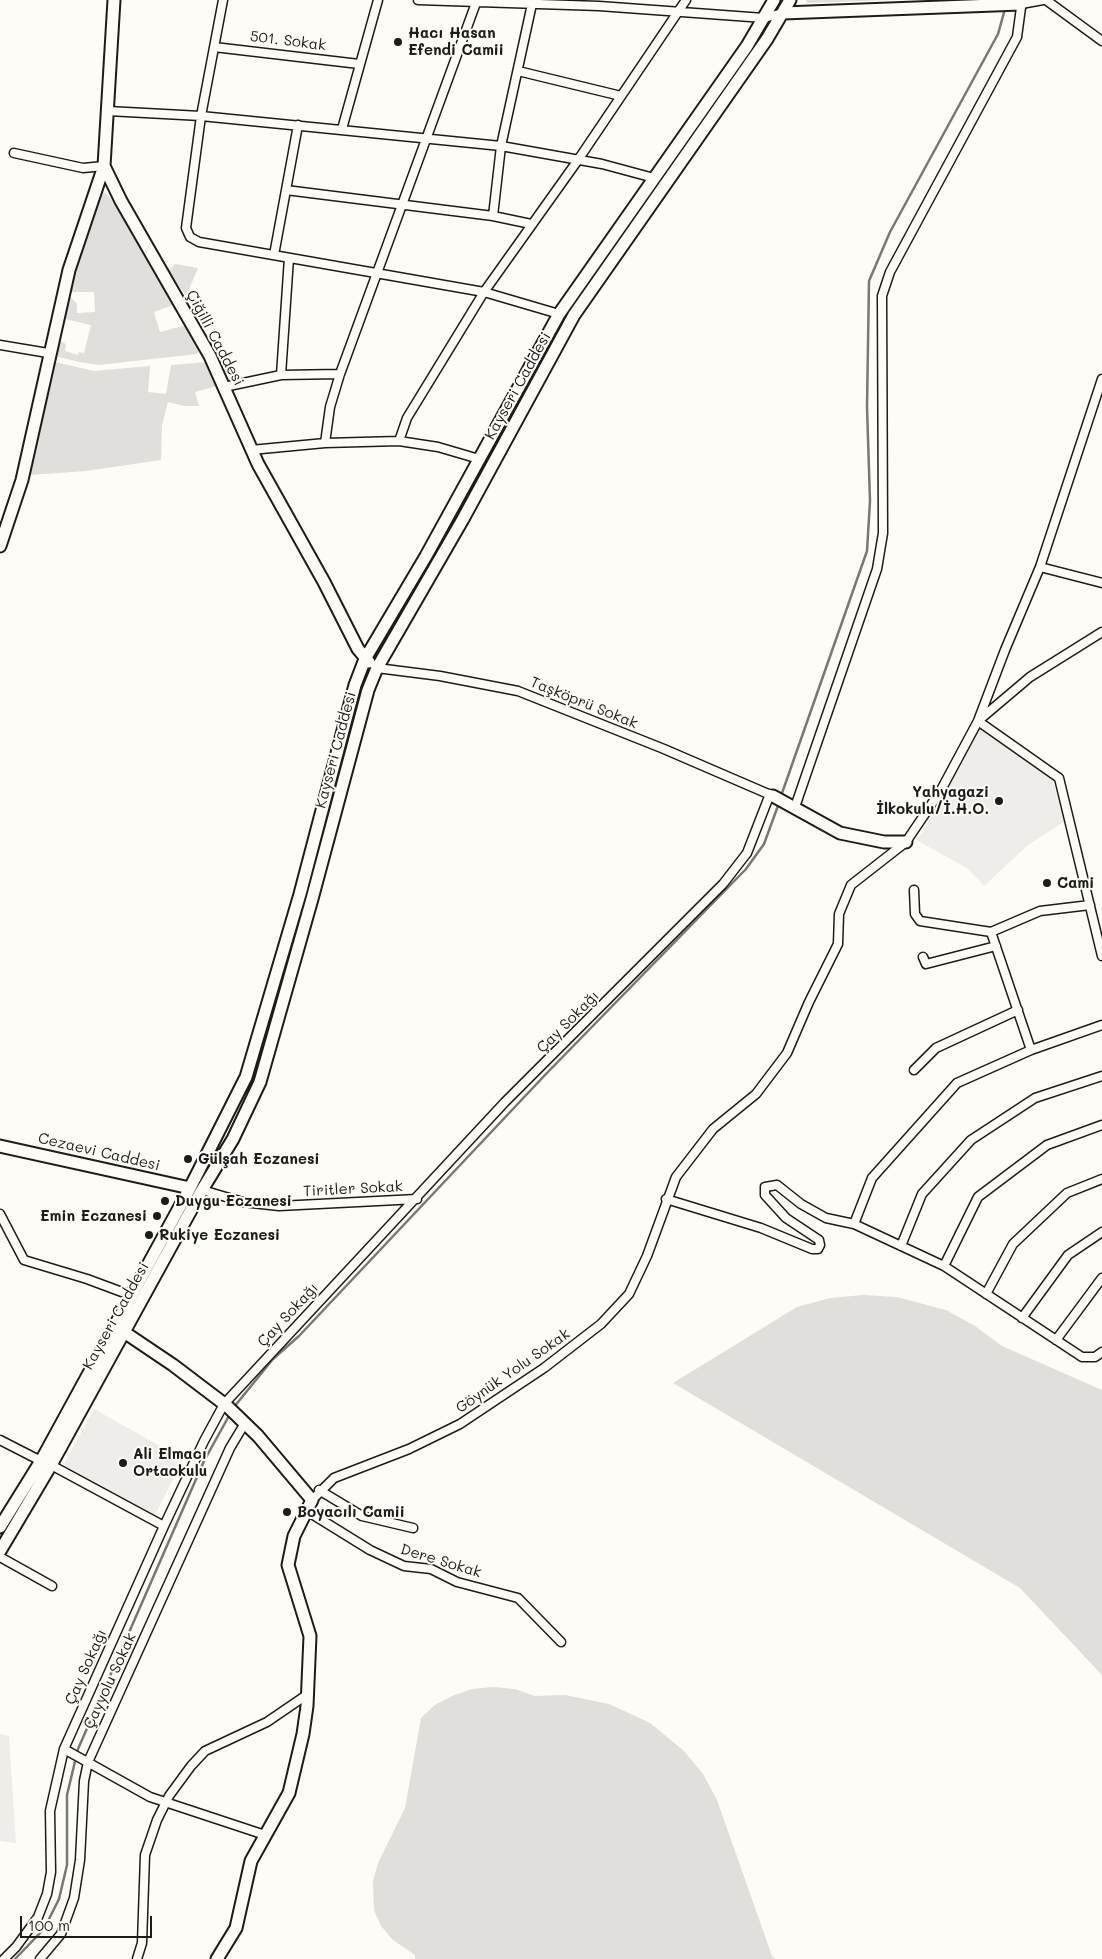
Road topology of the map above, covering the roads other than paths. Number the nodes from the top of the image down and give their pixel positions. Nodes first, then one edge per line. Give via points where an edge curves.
1 (114, 0) edge
2 (223, 0) edge
3 (378, 0) edge
4 (419, 0) edge
5 (686, 0) edge
6 (774, 0) edge
7 (790, 0) edge
8 (1045, 0) edge
9 (477, 1) edge
10 (1022, 2) edge
11 (988, 3) edge
12 (532, 4) junction
13 (679, 12) junction
14 (783, 13) junction
15 (764, 18) junction
16 (1102, 42) edge
17 (214, 47) junction
18 (359, 64) junction
19 (518, 71) junction
20 (621, 96) junction
21 (108, 112) junction
22 (200, 116) junction
23 (298, 125) junction
24 (342, 129) junction
25 (426, 139) junction
26 (501, 146) junction
27 (14, 153) dead end
28 (578, 160) junction
29 (104, 166) junction
30 (654, 178) junction
31 (286, 190) junction
32 (402, 204) junction
33 (493, 216) junction
34 (531, 224) junction
35 (274, 255) junction
36 (289, 258) junction
37 (377, 272) junction
38 (484, 292) junction
39 (559, 314) junction
40 (0, 345) edge
41 (48, 353) junction
42 (340, 374) junction
43 (281, 375) junction
44 (1102, 379) edge
45 (224, 387) junction
46 (399, 441) junction
47 (325, 443) junction
48 (252, 450) junction
49 (478, 459) junction
50 (2, 531) edge
51 (0, 546) edge
52 (1040, 566) junction
53 (1102, 583) edge
54 (1102, 632) edge
55 (365, 659) junction
56 (376, 668) junction
57 (978, 721) junction
58 (772, 795) junction
59 (795, 807) junction
60 (906, 842) junction
61 (914, 890) dead end
62 (1090, 905) junction
63 (991, 932) junction
64 (996, 946) junction
65 (1102, 956) edge
66 (923, 957) dead end
67 (1018, 1010) junction
68 (1102, 1025) edge
69 (1031, 1050) junction
70 (914, 1070) dead end
71 (1102, 1076) edge
72 (1102, 1124) edge
73 (0, 1146) edge
74 (1102, 1180) edge
75 (190, 1188) junction
76 (202, 1190) junction
77 (417, 1199) junction
78 (666, 1199) junction
79 (0, 1214) edge
80 (854, 1224) junction
81 (1102, 1232) edge
82 (902, 1246) junction
83 (944, 1266) junction
84 (1102, 1278) edge
85 (986, 1294) junction
86 (130, 1295) junction
87 (1022, 1318) junction
88 (124, 1332) junction
89 (1056, 1340) junction
90 (1102, 1352) edge
91 (225, 1405) junction
92 (243, 1421) junction
93 (0, 1440) edge
94 (46, 1463) junction
95 (319, 1490) junction
96 (312, 1500) junction
97 (307, 1511) junction
98 (164, 1526) junction
99 (0, 1527) edge
100 (413, 1528) dead end
101 (0, 1551) edge
102 (0, 1557) edge
103 (52, 1586) dead end
104 (561, 1642) dead end
105 (308, 1694) junction
106 (66, 1750) junction
107 (88, 1762) junction
108 (165, 1804) junction
109 (265, 1835) junction
110 (4, 1959) edge
111 (40, 1959) edge
112 (137, 1959) edge
113 (217, 1959) edge

1 - 21 main road
2 - 17 street
3 - 18 street
4 - 9 street
5 - 13 street
6 - 15 main road, Kayseri Caddesi
7 - 14 main road, Kayseri Caddesi
8 - 10 street
8 - 16 street
9 - 12 street
9 - 25 street
10 - 11 main road
10 - 59 street via 1017,37 890,272 882,296 884,533 877,569
11 - 14 main road
12 - 13 street
12 - 19 street
13 - 15 street
13 - 20 street
14 - 15 street
14 - 56 main road, Kayseri Caddesi via 574,315 463,519
15 - 30 main road, Kayseri Caddesi
17 - 18 street, 501. Sokak
17 - 22 street
18 - 24 street
19 - 20 street
19 - 26 street
20 - 28 street
21 - 22 street
21 - 29 main road
22 - 23 street
22 - 35 street via 186,228 188,234 199,242
23 - 24 street
23 - 31 street
24 - 25 street
25 - 26 street
25 - 32 street
26 - 28 street
26 - 33 street
27 - 29 street via 84,168
28 - 30 street
28 - 34 street
29 - 41 main road via 68,270
29 - 45 main road, Çiğilli Caddesi via 197,331
30 - 39 main road, Kayseri Caddesi
31 - 32 street
31 - 35 street
32 - 33 street
32 - 37 street
33 - 34 street
34 - 38 street
35 - 36 street
36 - 37 street
36 - 43 street
37 - 38 street
37 - 42 street
38 - 39 street
38 - 46 street via 407,418
39 - 49 main road, Kayseri Caddesi
40 - 41 street
41 - 50 main road via 22,480
42 - 43 street
42 - 47 street via 330,407
43 - 45 street
44 - 52 street, Göynük Yolu Sokak
45 - 48 main road, Çiğilli Caddesi
46 - 47 street
46 - 49 street via 438,447
47 - 48 street
48 - 55 main road, Çiğilli Caddesi
49 - 55 main road, Kayseri Caddesi
50 - 51 main road
52 - 53 street
52 - 57 street, Göynük Yolu Sokak
54 - 57 street via 1030,677
55 - 56 main road, Çiğilli Caddesi
55 - 75 main road, Kayseri Caddesi via 246,1077
56 - 58 street, Taşköprü Sokak via 518,691
56 - 76 main road, Kayseri Caddesi via 260,1082 233,1139
57 - 60 street, Göynük Yolu Sokak via 941,790
57 - 62 street via 1059,778
58 - 59 main road
58 - 77 street, Çay Sokağı via 747,854 723,884 505,1102
59 - 60 main road via 840,833 884,842
60 - 78 street, Göynük Yolu Sokak via 851,885 839,914 838,944 787,1053 756,1094 713,1129 676,1178
61 - 63 street via 915,914 920,921
62 - 63 street via 1040,911
62 - 65 street
63 - 64 street
64 - 66 street via 926,964
64 - 67 street
67 - 69 street
67 - 70 street via 936,1048
68 - 69 street
69 - 80 street via 957,1083 872,1178
71 - 82 street via 1035,1098 971,1140 922,1194
72 - 83 street via 1047,1145 978,1197
73 - 75 main road, Cezaevi Caddesi
74 - 85 street via 1067,1194 1013,1244
75 - 86 main road, Kayseri Caddesi
76 - 77 street, Tiritler Sokak via 243,1202 279,1206
76 - 88 main road, Kayseri Caddesi
77 - 91 street, Çay Sokağı
78 - 80 street via 761,1228 814,1250 820,1246 819,1240 786,1218 765,1194 767,1186 781,1186 801,1204 826,1218
78 - 95 street, Göynük Yolu Sokak via 647,1256 629,1294 601,1324 544,1368 460,1424 409,1449 334,1478
79 - 86 street via 24,1260
80 - 82 street
81 - 87 street via 1068,1255
82 - 83 street
83 - 85 street
84 - 89 street
85 - 87 street
86 - 94 main road, Kayseri Caddesi
87 - 89 street
88 - 91 main road
88 - 94 main road, Kayseri Caddesi
89 - 90 street via 1082,1357 1095,1357
91 - 92 main road
91 - 98 street, Çay Sokağı via 204,1441
92 - 96 main road
92 - 107 street, Çayyolu Sokak
93 - 94 street
94 - 98 street
94 - 99 main road, Kayseri Caddesi
94 - 101 main road, Kayseri Caddesi
95 - 96 street, Göynük Yolu Sokak
95 - 100 street via 362,1516
96 - 97 main road
97 - 104 street, Dere Sokak via 370,1550 404,1566 431,1569 457,1582 518,1598
97 - 105 main road via 291,1545 288,1565 310,1636
98 - 106 street, Çay Sokağı
102 - 103 street
105 - 108 street via 267,1722 205,1751
105 - 109 main road via 303,1734 289,1793
106 - 107 street
106 - 110 street, Çay Sokağı via 50,1811 51,1872 47,1894 38,1918
107 - 108 street
107 - 111 street, Çayyolu Sokak via 74,1898 61,1934
108 - 109 street
108 - 112 street via 144,1861 142,1944
109 - 113 main road via 251,1860 236,1928

